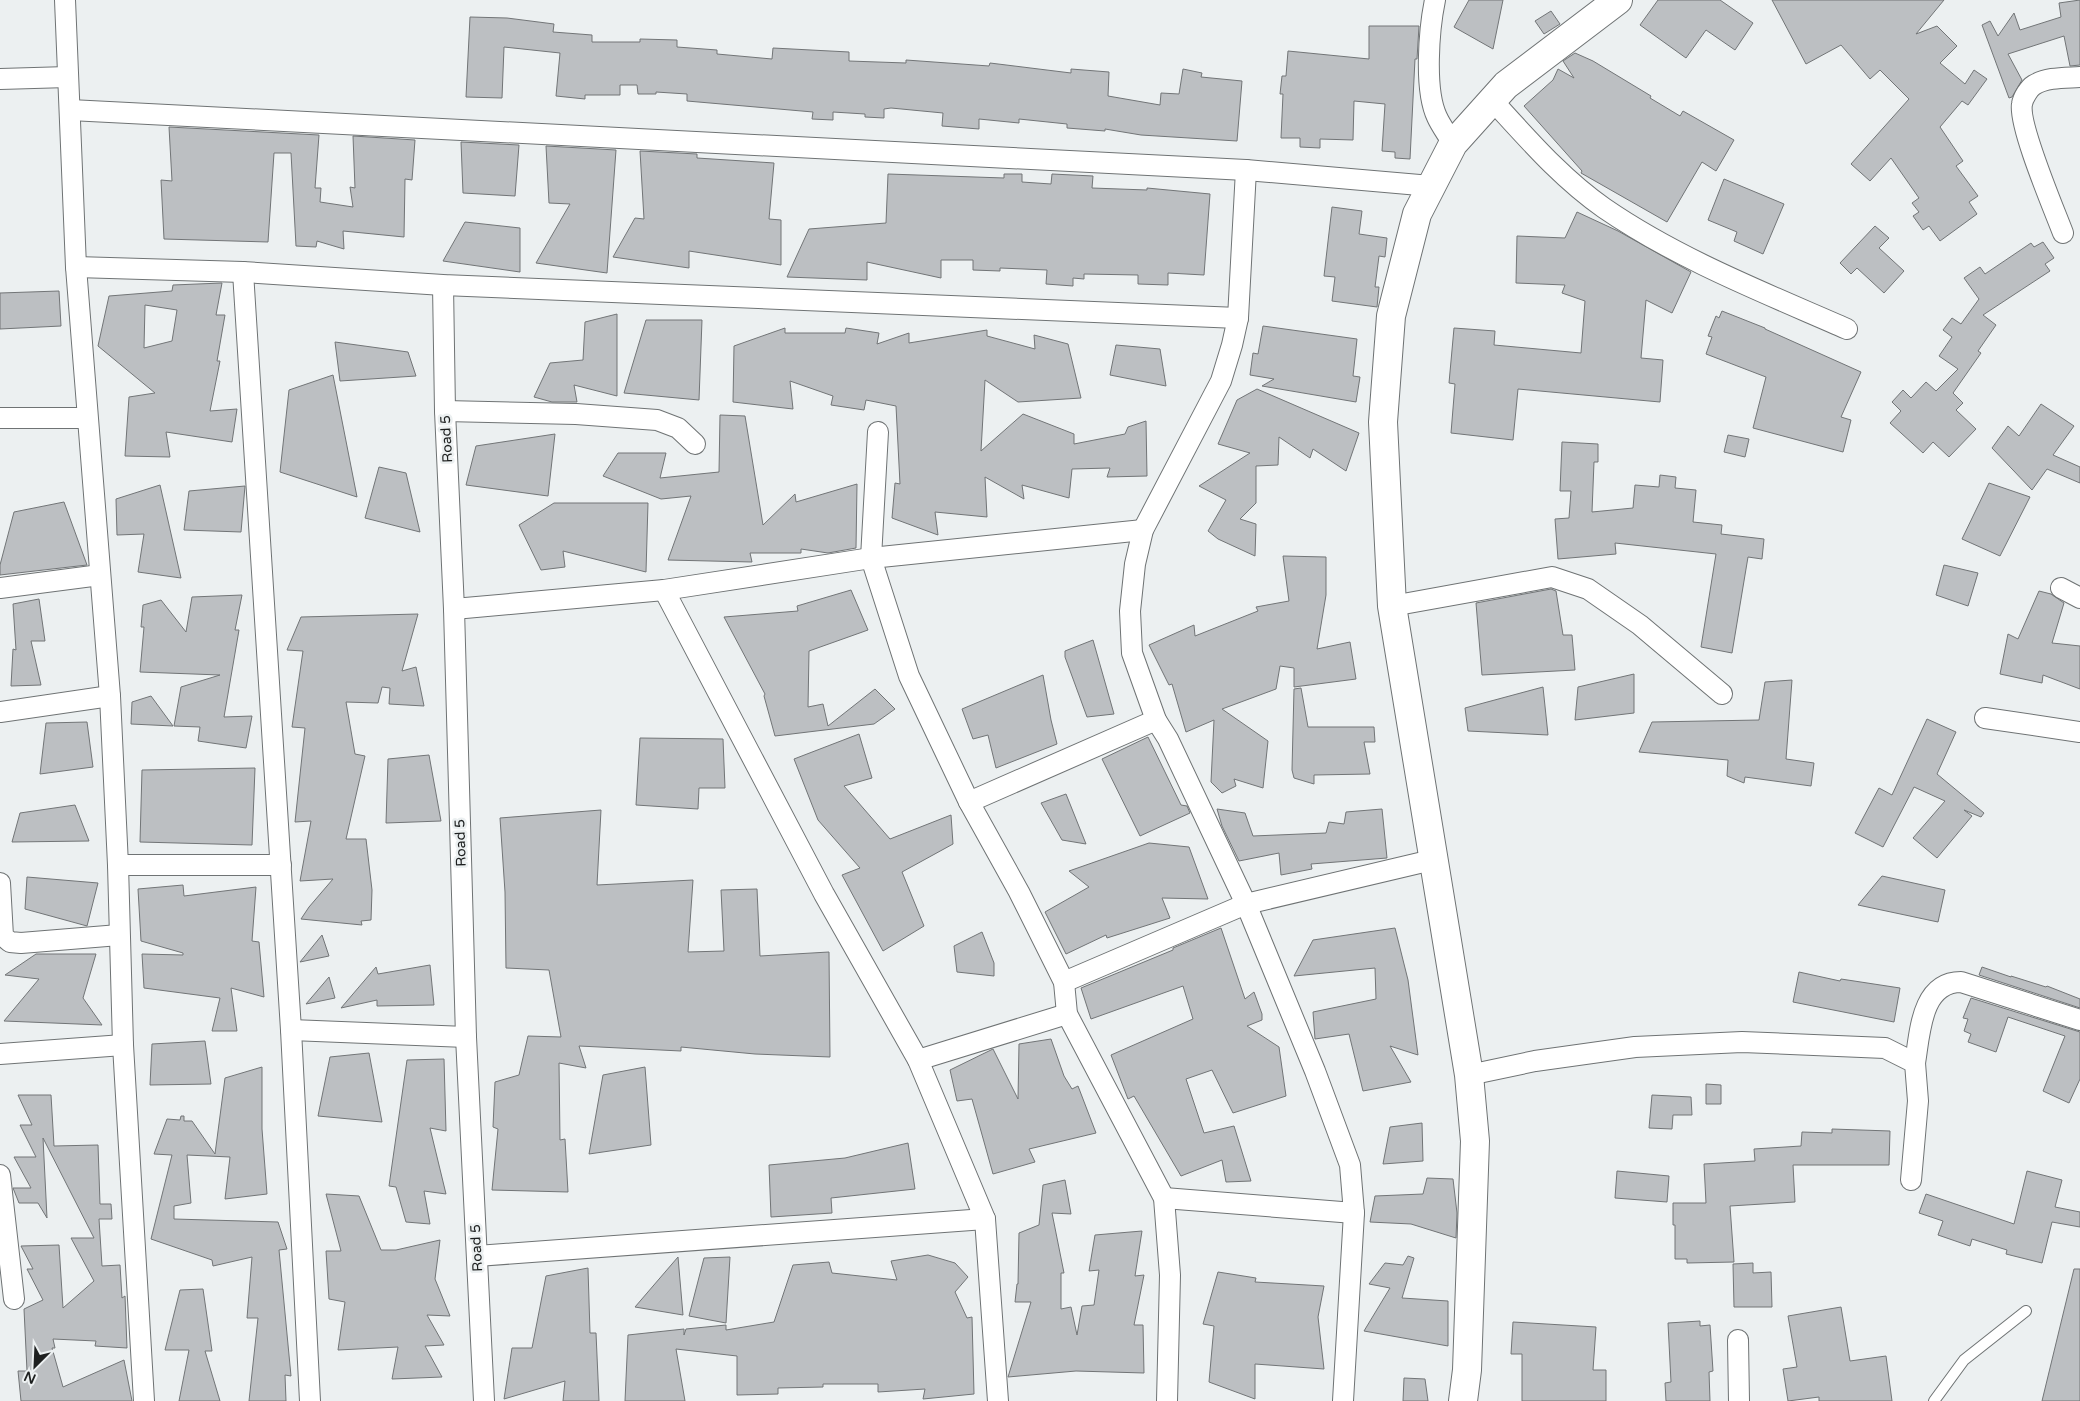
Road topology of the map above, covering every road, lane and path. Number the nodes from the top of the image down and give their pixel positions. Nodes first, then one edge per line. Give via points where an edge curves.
1 (65, 0) edge
2 (1434, 0) edge
3 (1618, 0) edge
4 (68, 77) junction
5 (2080, 77) edge
6 (0, 79) edge
7 (1492, 100) junction
8 (70, 110) junction
9 (1453, 144) junction
10 (1246, 170) junction
11 (1431, 186) junction
12 (2063, 233) dead end
13 (76, 267) junction
14 (243, 272) junction
15 (442, 285) junction
16 (1238, 318) junction
17 (1847, 329) dead end
18 (445, 411) junction
19 (0, 418) edge
20 (87, 418) junction
21 (878, 432) dead end
22 (695, 444) dead end
23 (1143, 530) junction
24 (871, 558) junction
25 (100, 575) junction
26 (0, 588) edge
27 (2061, 588) dead end
28 (664, 590) junction
29 (2080, 598) edge
30 (1392, 606) junction
31 (454, 609) junction
32 (1722, 694) dead end
33 (110, 696) junction
34 (0, 712) edge
35 (1985, 718) dead end
36 (1156, 720) junction
37 (2080, 732) edge
38 (969, 802) junction
39 (1432, 860) junction
40 (118, 865) junction
41 (281, 865) junction
42 (0, 883) edge
43 (1246, 904) junction
44 (120, 935) junction
45 (1064, 982) junction
46 (1067, 1014) junction
47 (2080, 1020) edge
48 (291, 1030) junction
49 (466, 1037) junction
50 (123, 1045) junction
51 (0, 1054) edge
52 (918, 1060) junction
53 (1915, 1063) junction
54 (1469, 1075) junction
55 (0, 1175) edge
56 (1911, 1180) dead end
57 (1164, 1198) junction
58 (1354, 1213) junction
59 (986, 1219) junction
60 (477, 1256) junction
61 (14, 1299) dead end
62 (2026, 1311) dead end
63 (1738, 1340) dead end
64 (144, 1401) edge
65 (310, 1401) edge
66 (484, 1401) edge
67 (998, 1401) edge
68 (1167, 1401) edge
69 (1343, 1401) edge
70 (1463, 1401) edge
71 (1739, 1401) edge
72 (1934, 1401) edge

1 - 4 street
2 - 9 street via 1428,80 1430,96 1436,116
3 - 7 street via 1506,84
4 - 6 street
4 - 8 street
5 - 12 street via 2050,79 2034,85 2022,104 2024,125
7 - 9 street
7 - 17 street via 1565,177 1617,216 1645,234 1734,279
8 - 10 street
8 - 13 street
9 - 11 street
10 - 11 street
10 - 16 street
11 - 30 street via 1417,214 1391,316 1383,422
13 - 14 street
13 - 20 street
14 - 15 street
14 - 41 street
15 - 16 street
15 - 18 street, Road 5
16 - 23 street via 1221,381
18 - 22 street via 576,414 657,420 678,428
18 - 31 street, Road 5
19 - 20 street
20 - 25 street
21 - 24 street
23 - 24 street
23 - 36 street via 1135,564 1130,620 1132,653
24 - 28 street
24 - 38 street via 909,676
25 - 26 street
25 - 33 street
27 - 29 street
28 - 31 street
28 - 52 street via 824,894
30 - 32 street via 1552,577 1588,589 1640,625
30 - 39 street
31 - 49 street, Road 5
33 - 34 street
33 - 40 street
35 - 37 street
36 - 38 street
36 - 43 street
38 - 45 street
39 - 43 street
39 - 54 street
40 - 41 street
40 - 44 street
41 - 48 street
42 - 44 street via 3,936 10,942
43 - 45 street
43 - 58 street via 1350,1165
44 - 50 street
45 - 46 street
46 - 52 street
46 - 57 street
47 - 53 street via 1961,982 1951,982 1937,991 1923,1011
48 - 49 street
48 - 65 street
49 - 60 street, Road 5
50 - 51 street
50 - 64 street
52 - 59 street
53 - 54 street via 1884,1048 1742,1042 1635,1047 1535,1061
53 - 56 street via 1918,1101
54 - 70 street via 1476,1141
55 - 61 street
57 - 58 street
57 - 68 street via 1170,1275
58 - 69 street
59 - 60 street
59 - 67 street
60 - 66 street, Road 5
62 - 72 lane via 1964,1360
63 - 71 street

